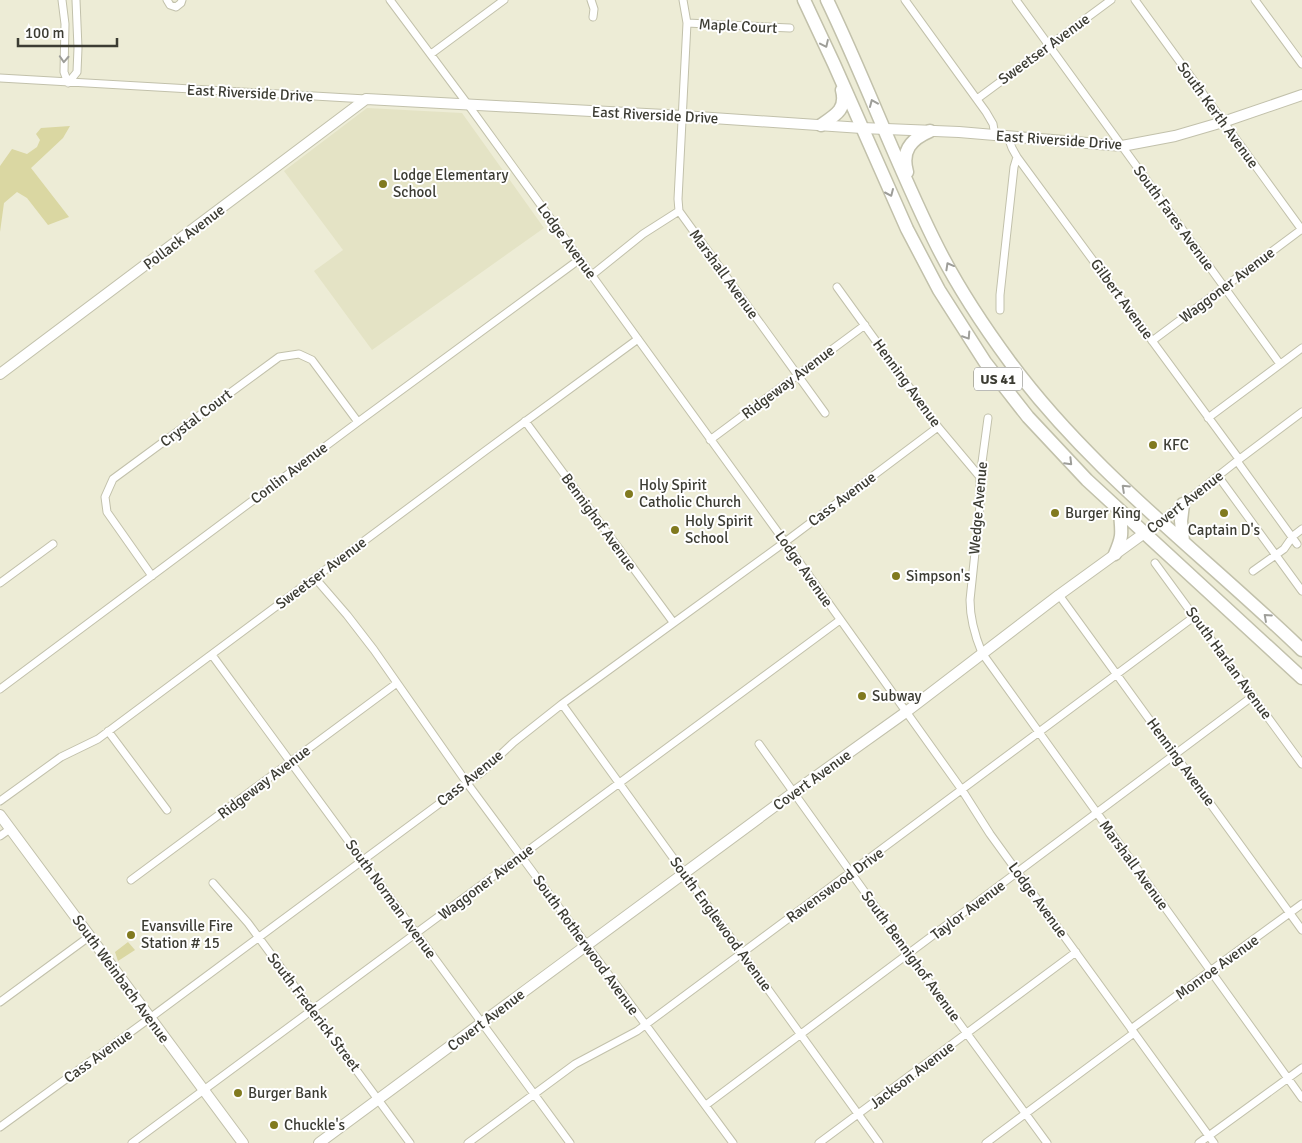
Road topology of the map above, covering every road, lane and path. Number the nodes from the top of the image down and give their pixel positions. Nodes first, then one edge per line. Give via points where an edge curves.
1 (62, 0) edge
2 (76, 0) edge
3 (167, 0) edge
4 (182, 0) edge
5 (390, 0) edge
6 (504, 0) edge
7 (591, 0) edge
8 (683, 0) edge
9 (804, 0) edge
10 (827, 0) edge
11 (916, 0) edge
12 (1016, 0) edge
13 (1112, 0) edge
14 (1135, 0) edge
15 (1255, 0) edge
16 (907, 2) edge
17 (593, 17) dead end
18 (687, 23) junction
19 (790, 28) dead end
20 (1049, 44) junction
21 (431, 54) junction
22 (834, 64) junction
23 (1302, 64) edge
24 (0, 78) edge
25 (68, 83) junction
26 (1302, 95) edge
27 (366, 99) junction
28 (977, 99) junction
29 (469, 106) junction
30 (683, 116) junction
31 (1223, 122) junction
32 (821, 125) junction
33 (862, 128) junction
34 (884, 129) junction
35 (930, 131) junction
36 (995, 136) junction
37 (1008, 137) junction
38 (1122, 146) junction
39 (1017, 157) junction
40 (912, 194) junction
41 (679, 211) junction
42 (1302, 230) edge
43 (580, 259) junction
44 (592, 275) junction
45 (837, 287) dead end
46 (1224, 287) junction
47 (1000, 310) dead end
48 (865, 325) junction
49 (638, 340) junction
50 (1152, 341) junction
51 (1302, 348) edge
52 (1280, 364) junction
53 (0, 374) edge
54 (798, 375) junction
55 (1302, 412) edge
56 (825, 413) dead end
57 (988, 418) dead end
58 (1208, 418) junction
59 (358, 422) junction
60 (525, 422) junction
61 (938, 427) junction
62 (710, 440) junction
63 (1238, 460) junction
64 (1218, 476) junction
65 (980, 477) junction
66 (1183, 504) junction
67 (1120, 511) junction
68 (1161, 521) junction
69 (1302, 529) edge
70 (1145, 533) junction
71 (1184, 541) junction
72 (785, 542) junction
73 (1297, 542) edge
74 (53, 544) dead end
75 (1115, 554) junction
76 (1275, 555) junction
77 (1155, 563) dead end
78 (1253, 571) dead end
79 (152, 576) junction
80 (315, 578) junction
81 (0, 583) edge
82 (1302, 591) edge
83 (1059, 595) junction
84 (1195, 616) junction
85 (840, 620) junction
86 (673, 622) junction
87 (974, 628) joint
88 (1302, 650) edge
89 (982, 653) junction
90 (212, 655) junction
91 (1117, 674) junction
92 (1302, 678) edge
93 (397, 683) junction
94 (0, 689) edge
95 (1253, 696) junction
96 (562, 704) junction
97 (906, 712) junction
98 (108, 731) junction
99 (1039, 732) junction
100 (759, 744) dead end
101 (1174, 753) junction
102 (290, 762) junction
103 (1302, 764) edge
104 (467, 782) junction
105 (619, 783) junction
106 (962, 790) junction
107 (794, 792) junction
108 (0, 801) edge
109 (167, 810) dead end
110 (1096, 812) junction
111 (0, 815) edge
112 (10, 829) junction
113 (0, 836) edge
114 (521, 856) junction
115 (362, 861) junction
116 (1018, 872) junction
117 (851, 873) junction
118 (684, 874) junction
119 (131, 880) dead end
120 (213, 883) dead end
121 (1302, 904) edge
122 (1290, 913) junction
123 (1302, 930) edge
124 (416, 934) junction
125 (90, 936) junction
126 (258, 937) junction
127 (587, 946) junction
128 (1076, 952) junction
129 (742, 953) junction
130 (910, 954) junction
131 (1210, 971) junction
132 (0, 1002) edge
133 (312, 1010) junction
134 (150, 1018) junction
135 (481, 1024) junction
136 (646, 1025) junction
137 (1133, 1031) junction
138 (967, 1033) junction
139 (800, 1034) junction
140 (1302, 1068) edge
141 (1288, 1078) junction
142 (204, 1090) junction
143 (534, 1094) junction
144 (1302, 1098) edge
145 (378, 1100) junction
146 (706, 1105) junction
147 (1025, 1113) junction
148 (858, 1115) junction
149 (0, 1127) edge
150 (1208, 1136) junction
151 (132, 1143) edge
152 (243, 1143) edge
153 (319, 1143) edge
154 (410, 1143) edge
155 (468, 1143) edge
156 (570, 1143) edge
157 (734, 1143) edge
158 (819, 1143) edge
159 (879, 1143) edge
160 (986, 1143) edge
161 (1048, 1143) edge
162 (1199, 1143) edge
163 (1214, 1143) edge

1 -> 25 street via 64,72
2 - 25 street via 77,72
3 - 4 street via 172,7
5 - 21 street, Lodge Avenue
6 - 21 street
7 - 17 street
8 - 18 street
9 -> 22 highway, US 41
34 -> 10 highway, US 41
11 - 16 street
12 - 20 street, South Fares Avenue
13 - 20 street, Sweetser Avenue
14 - 31 street, South Kerth Avenue
15 - 23 street
16 - 28 street
18 - 19 street, Maple Court
18 - 30 street
20 - 28 street, Sweetser Avenue
20 - 38 street, South Fares Avenue
21 - 29 street, Lodge Avenue
22 - 32 highway via 843,92 843,104
22 - 33 highway, US 41
24 - 25 street, East Riverside Drive
25 - 27 street, East Riverside Drive
26 - 31 street, East Riverside Drive
27 - 29 street, East Riverside Drive
27 - 53 street, Pollack Avenue
28 - 36 street via 991,119
29 - 30 street, East Riverside Drive
29 - 43 street, Lodge Avenue
30 - 32 street, East Riverside Drive
30 - 41 street
31 - 38 street, East Riverside Drive via 1175,136
31 - 42 street, South Kerth Avenue
32 - 33 street, East Riverside Drive
33 - 34 street, East Riverside Drive
33 -> 67 highway, US 41 via 920,254 968,338 1028,417
34 - 35 street, East Riverside Drive
34 - 40 highway, US 41
35 - 36 street, East Riverside Drive
35 - 40 highway via 914,140 905,155
36 - 37 street, East Riverside Drive
37 - 38 street, East Riverside Drive
37 - 39 street, Gilbert Avenue
38 - 46 street, South Fares Avenue
39 - 47 street
39 - 50 street, Gilbert Avenue
68 -> 40 highway, US 41 via 1071,435 1010,362 959,286
41 - 44 street via 643,234
41 - 54 street, Marshall Avenue
42 - 46 street, Waggoner Avenue
43 - 44 street, Lodge Avenue
43 - 59 street, Conlin Avenue
44 - 49 street, Lodge Avenue
45 - 48 street, Henning Avenue
46 - 50 street, Waggoner Avenue
46 - 52 street, South Fares Avenue
48 - 54 street, Ridgeway Avenue
48 - 61 street, Henning Avenue
49 - 60 street, Sweetser Avenue
49 - 62 street, Lodge Avenue
50 - 58 street, Gilbert Avenue
51 - 52 street
52 - 58 street
54 - 56 street, Marshall Avenue
54 - 62 street, Ridgeway Avenue
55 - 63 street, Covert Avenue
57 - 65 street, Wedge Avenue
58 - 63 street, Gilbert Avenue
59 - 79 street, Conlin Avenue
59 - 79 street, Crystal Court via 312,360 299,354 279,357 114,479 105,497 107,512
60 - 80 street, Sweetser Avenue
60 - 86 street, Bennighof Avenue
61 - 65 street, Henning Avenue
61 - 72 street, Cass Avenue
62 - 72 street, Lodge Avenue
63 - 64 street, Covert Avenue
63 - 73 street, Gilbert Avenue
64 - 66 street, Covert Avenue
64 - 76 street
65 - 87 street, Wedge Avenue via 970,600
66 - 68 street, Covert Avenue
66 - 71 highway
67 - 70 highway, US 41
67 - 75 highway via 1122,533
68 - 70 street, Covert Avenue
68 - 71 highway, US 41
69 - 73 street
70 - 75 street, Covert Avenue
70 - 92 highway, US 41
88 -> 71 highway, US 41
72 - 85 street, Lodge Avenue
72 - 86 street, Cass Avenue
73 - 76 street
74 - 81 street
75 - 83 street, Covert Avenue
76 - 78 street
76 - 82 street
77 - 84 street, South Harlan Avenue
79 - 94 street, Conlin Avenue
80 - 90 street, Sweetser Avenue
80 - 93 street, South Rotherwood Avenue
83 - 89 street, Covert Avenue
83 - 91 street, Henning Avenue
84 - 91 street, Ravenswood Drive
84 - 95 street, South Harlan Avenue
85 - 97 street, Lodge Avenue
85 - 105 street, Waggoner Avenue
86 - 96 street, Cass Avenue
87 - 89 street, Marshall Avenue
89 - 97 street, Covert Avenue
89 - 99 street, Marshall Avenue
90 - 98 street, Sweetser Avenue
90 - 102 street, South Norman Avenue
91 - 99 street, Ravenswood Drive
91 - 101 street, Henning Avenue
93 - 102 street, Ridgeway Avenue
93 - 104 street, South Rotherwood Avenue
95 - 101 street, Taylor Avenue
95 - 103 street, South Harlan Avenue
96 - 104 street, Cass Avenue
96 - 105 street, South Englewood Avenue
97 - 106 street, Lodge Avenue
97 - 107 street, Covert Avenue
98 - 108 street, Sweetser Avenue via 61,757
98 - 109 street
99 - 106 street, Ravenswood Drive
99 - 110 street, Marshall Avenue
100 - 107 street, South Bennighof Avenue
101 - 110 street, Taylor Avenue
101 - 122 street, Henning Avenue
102 - 115 street, South Norman Avenue
102 - 119 street, Ridgeway Avenue
104 - 114 street, South Rotherwood Avenue
104 - 115 street, Cass Avenue
105 - 114 street, Waggoner Avenue
105 - 118 street, South Englewood Avenue
106 - 116 street, Lodge Avenue
106 - 117 street, Ravenswood Drive
107 - 117 street, South Bennighof Avenue
107 - 118 street, Covert Avenue
110 - 116 street, Taylor Avenue
110 - 131 street, Marshall Avenue
111 - 112 street, South Weinbach Avenue
112 - 113 street
112 - 125 street, South Weinbach Avenue
114 - 124 street, Waggoner Avenue
114 - 127 street, South Rotherwood Avenue
115 - 124 street, South Norman Avenue
115 - 126 street, Cass Avenue
116 - 128 street, Lodge Avenue
116 - 130 street, Taylor Avenue
117 - 129 street, Ravenswood Drive
117 - 130 street, South Bennighof Avenue
118 - 127 street, Covert Avenue
118 - 129 street, South Englewood Avenue
120 - 126 street, South Frederick Street
121 - 122 street, Monroe Avenue
122 - 123 street, Henning Avenue
122 - 131 street, Monroe Avenue
124 - 133 street, Waggoner Avenue
124 - 135 street, South Norman Avenue
125 - 132 street
125 - 134 street, South Weinbach Avenue
126 - 133 street, South Frederick Street
126 - 134 street, Cass Avenue
127 - 135 street, Covert Avenue
127 - 136 street, South Rotherwood Avenue
128 - 137 street, Lodge Avenue
128 - 138 street, Jackson Avenue
129 - 136 street, Ravenswood Drive
129 - 139 street, South Englewood Avenue
130 - 138 street, South Bennighof Avenue
130 - 139 street, Taylor Avenue
131 - 137 street, Monroe Avenue
131 - 141 street, Marshall Avenue
133 - 142 street, Waggoner Avenue
133 - 145 street, South Frederick Street
134 - 142 street, South Weinbach Avenue
134 - 149 street, Cass Avenue
135 - 143 street, South Norman Avenue
135 - 145 street, Covert Avenue
136 - 143 street, Ravenswood Drive via 584,1059
136 - 146 street, South Rotherwood Avenue
137 - 147 street, Monroe Avenue
137 - 150 street, Lodge Avenue
138 - 147 street, South Bennighof Avenue
138 - 148 street, Jackson Avenue
139 - 146 street, Taylor Avenue
139 - 148 street, South Englewood Avenue
140 - 141 street
141 - 144 street, Marshall Avenue
141 - 150 street
142 - 151 street, Waggoner Avenue
142 - 152 street, South Weinbach Avenue
143 - 155 street, Ravenswood Drive
143 - 156 street, South Norman Avenue
145 - 153 street, Covert Avenue
145 - 154 street, South Frederick Street
146 - 157 street, South Rotherwood Avenue
147 - 160 street, Monroe Avenue
147 - 161 street, South Bennighof Avenue
148 - 158 street, Jackson Avenue
148 - 159 street, South Englewood Avenue
150 - 162 street
150 - 163 street, Lodge Avenue

